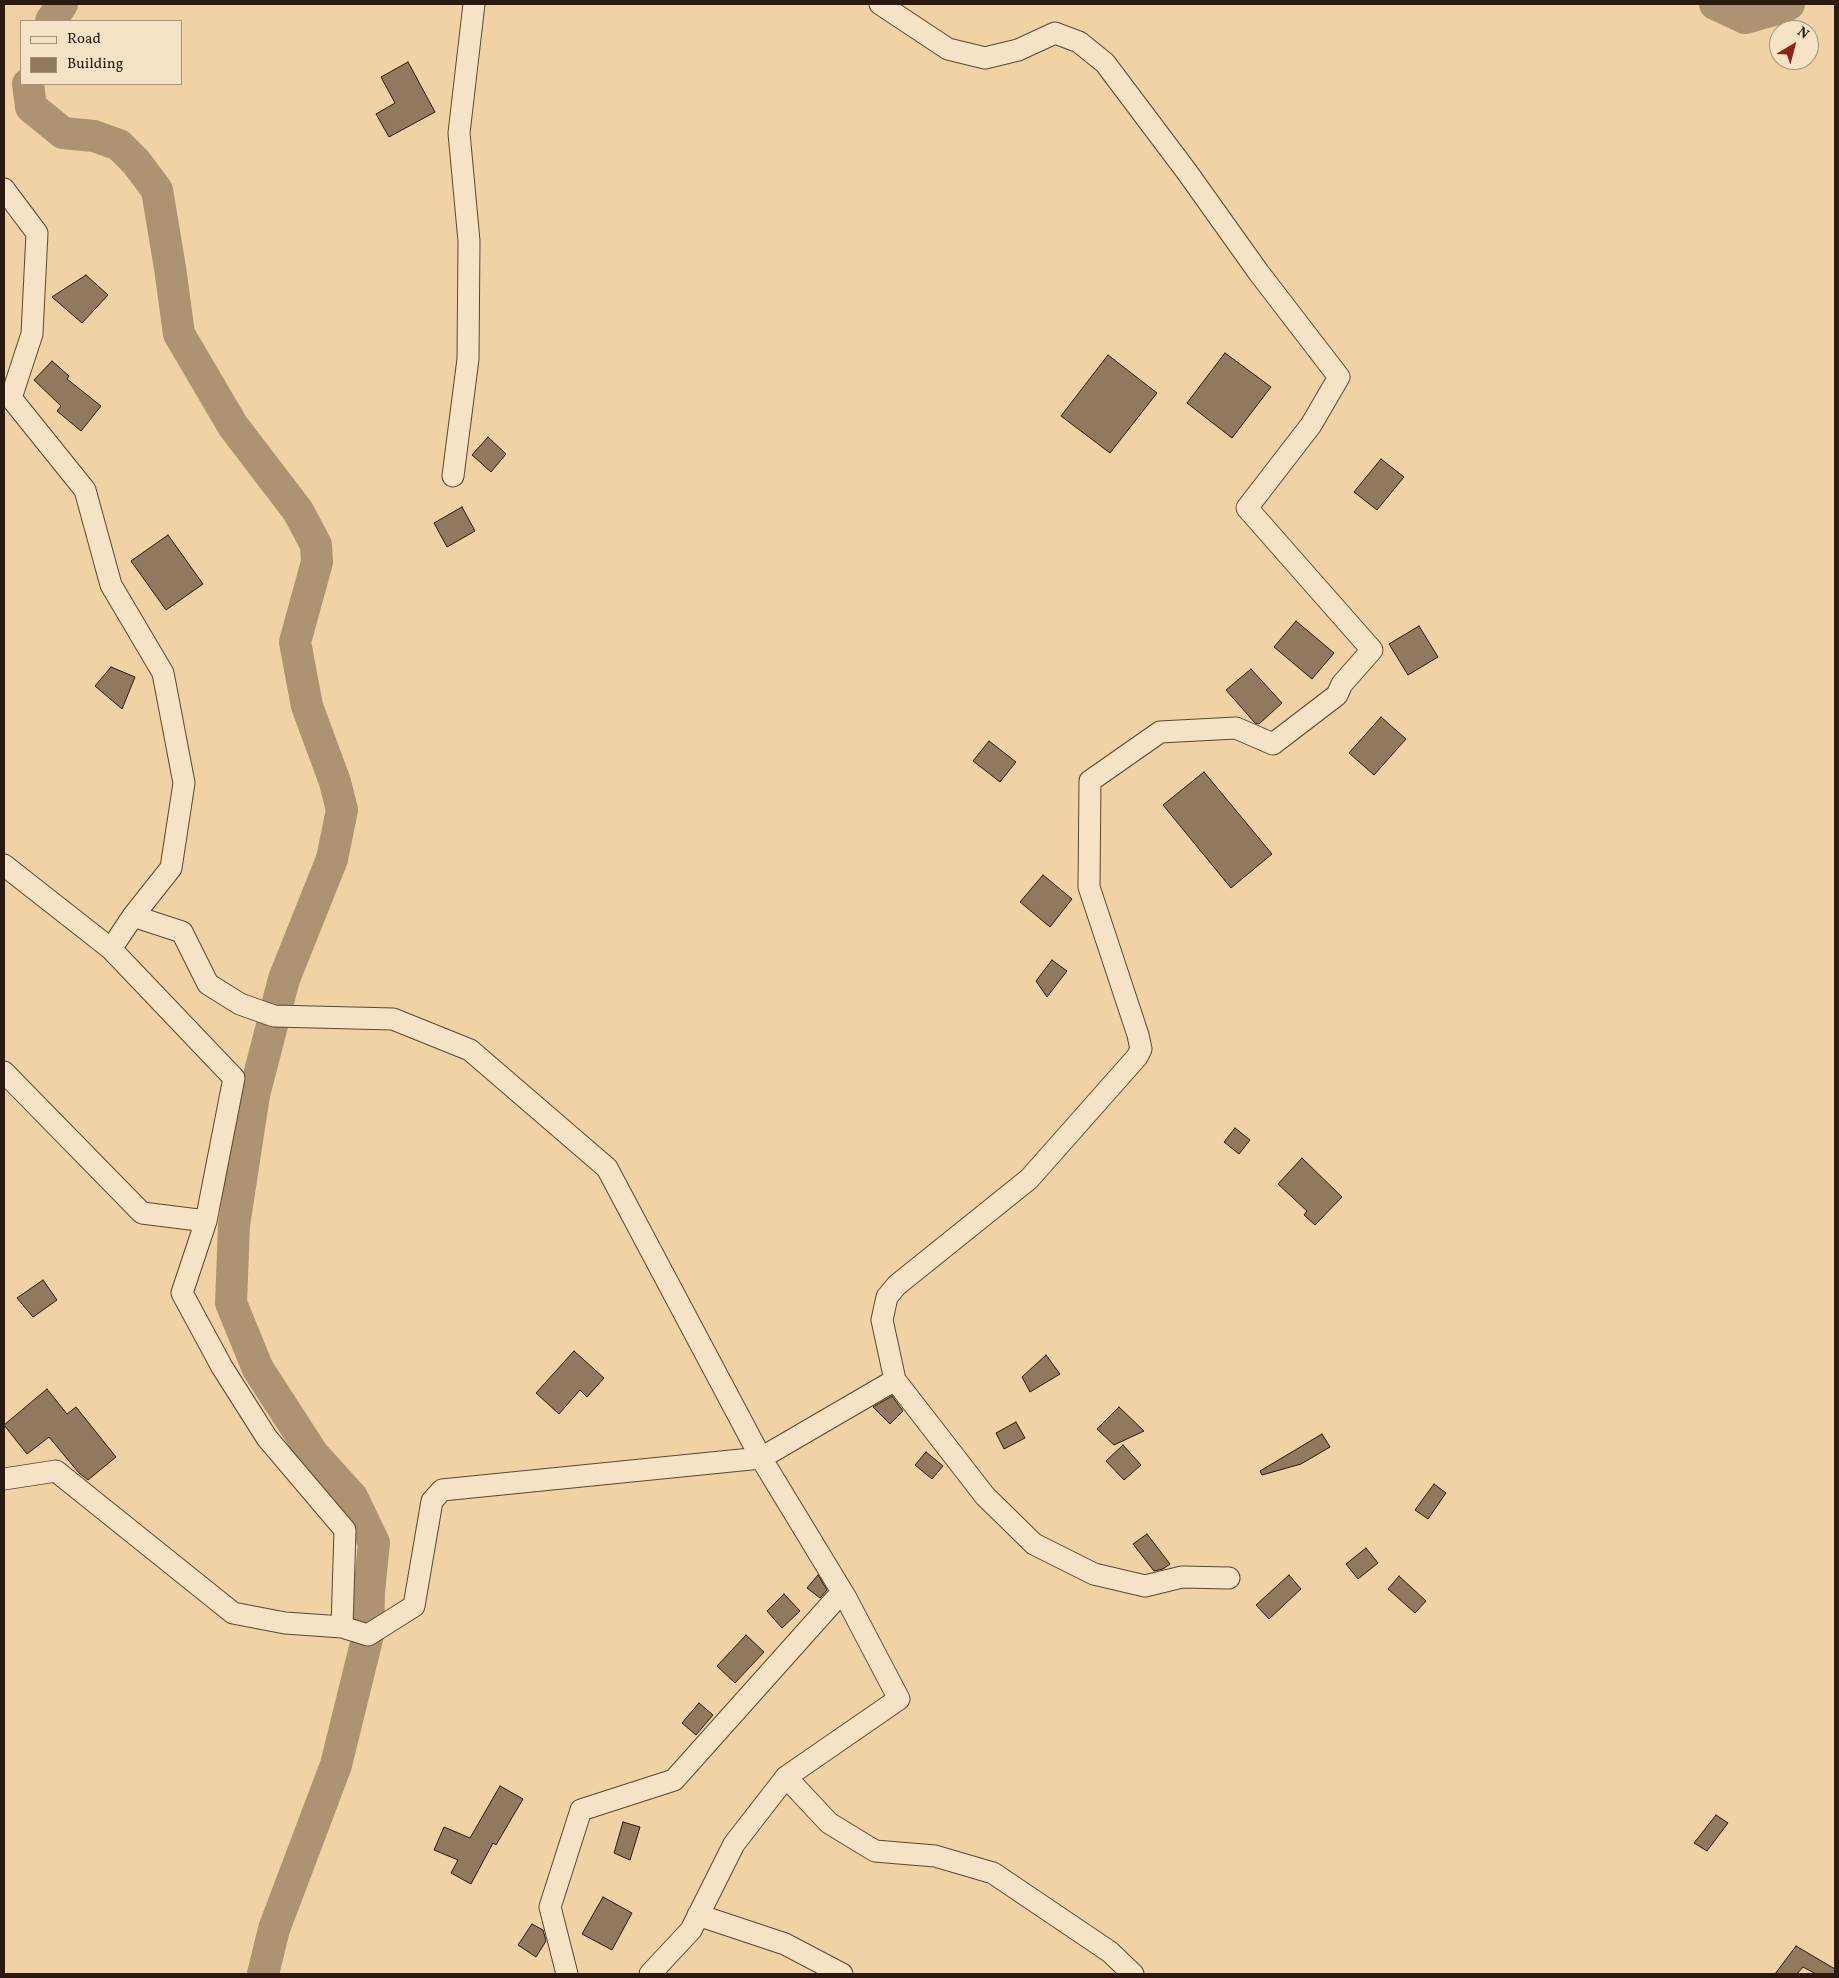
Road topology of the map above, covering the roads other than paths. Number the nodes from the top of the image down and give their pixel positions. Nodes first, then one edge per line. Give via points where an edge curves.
1 (474, 4) edge
2 (880, 4) edge
3 (4, 189) edge
4 (453, 476) dead end
5 (4, 865) edge
6 (132, 916) junction
7 (111, 948) junction
8 (4, 1072) edge
9 (206, 1221) junction
10 (895, 1380) junction
11 (761, 1458) junction
12 (4, 1479) edge
13 (1229, 1578) dead end
14 (842, 1592) junction
15 (342, 1627) junction
16 (786, 1777) junction
17 (698, 1915) junction
18 (567, 1974) edge
19 (650, 1974) edge
20 (842, 1974) edge
21 (1133, 1974) edge

1 - 4 street via 459,133 469,241 468,359
2 - 10 street via 948,49 985,58 1018,50 1055,33 1080,42 1105,63 1339,377 1311,425 1247,508 1372,650 1342,684 1337,695 1273,744 1236,728 1160,732 1090,781 1089,887 1141,1049 1029,1179 897,1285 887,1297 882,1320
3 - 6 street via 37,233 32,334 11,398 85,490 111,585 163,672 184,783 170,868
5 - 7 street
6 - 7 street
6 - 11 street via 182,932 208,984 240,1004 274,1016 393,1019 470,1050 492,1068 607,1168
7 - 9 street via 234,1078
8 - 9 street via 142,1213
9 - 15 street via 182,1293 222,1367 267,1438 345,1530
10 - 11 street
10 - 13 street via 985,1496 1034,1544 1094,1574 1145,1586 1182,1577
11 - 14 street
11 - 15 street via 442,1490 432,1502 414,1606 368,1635
12 - 15 street via 56,1471 233,1613 285,1623
14 - 16 street via 899,1699
14 - 18 street via 674,1780 581,1810 550,1907
16 - 17 street via 734,1844
16 - 21 street via 829,1823 875,1851 935,1856 993,1873 1110,1952
17 - 19 street via 691,1930
17 - 20 street via 784,1944

